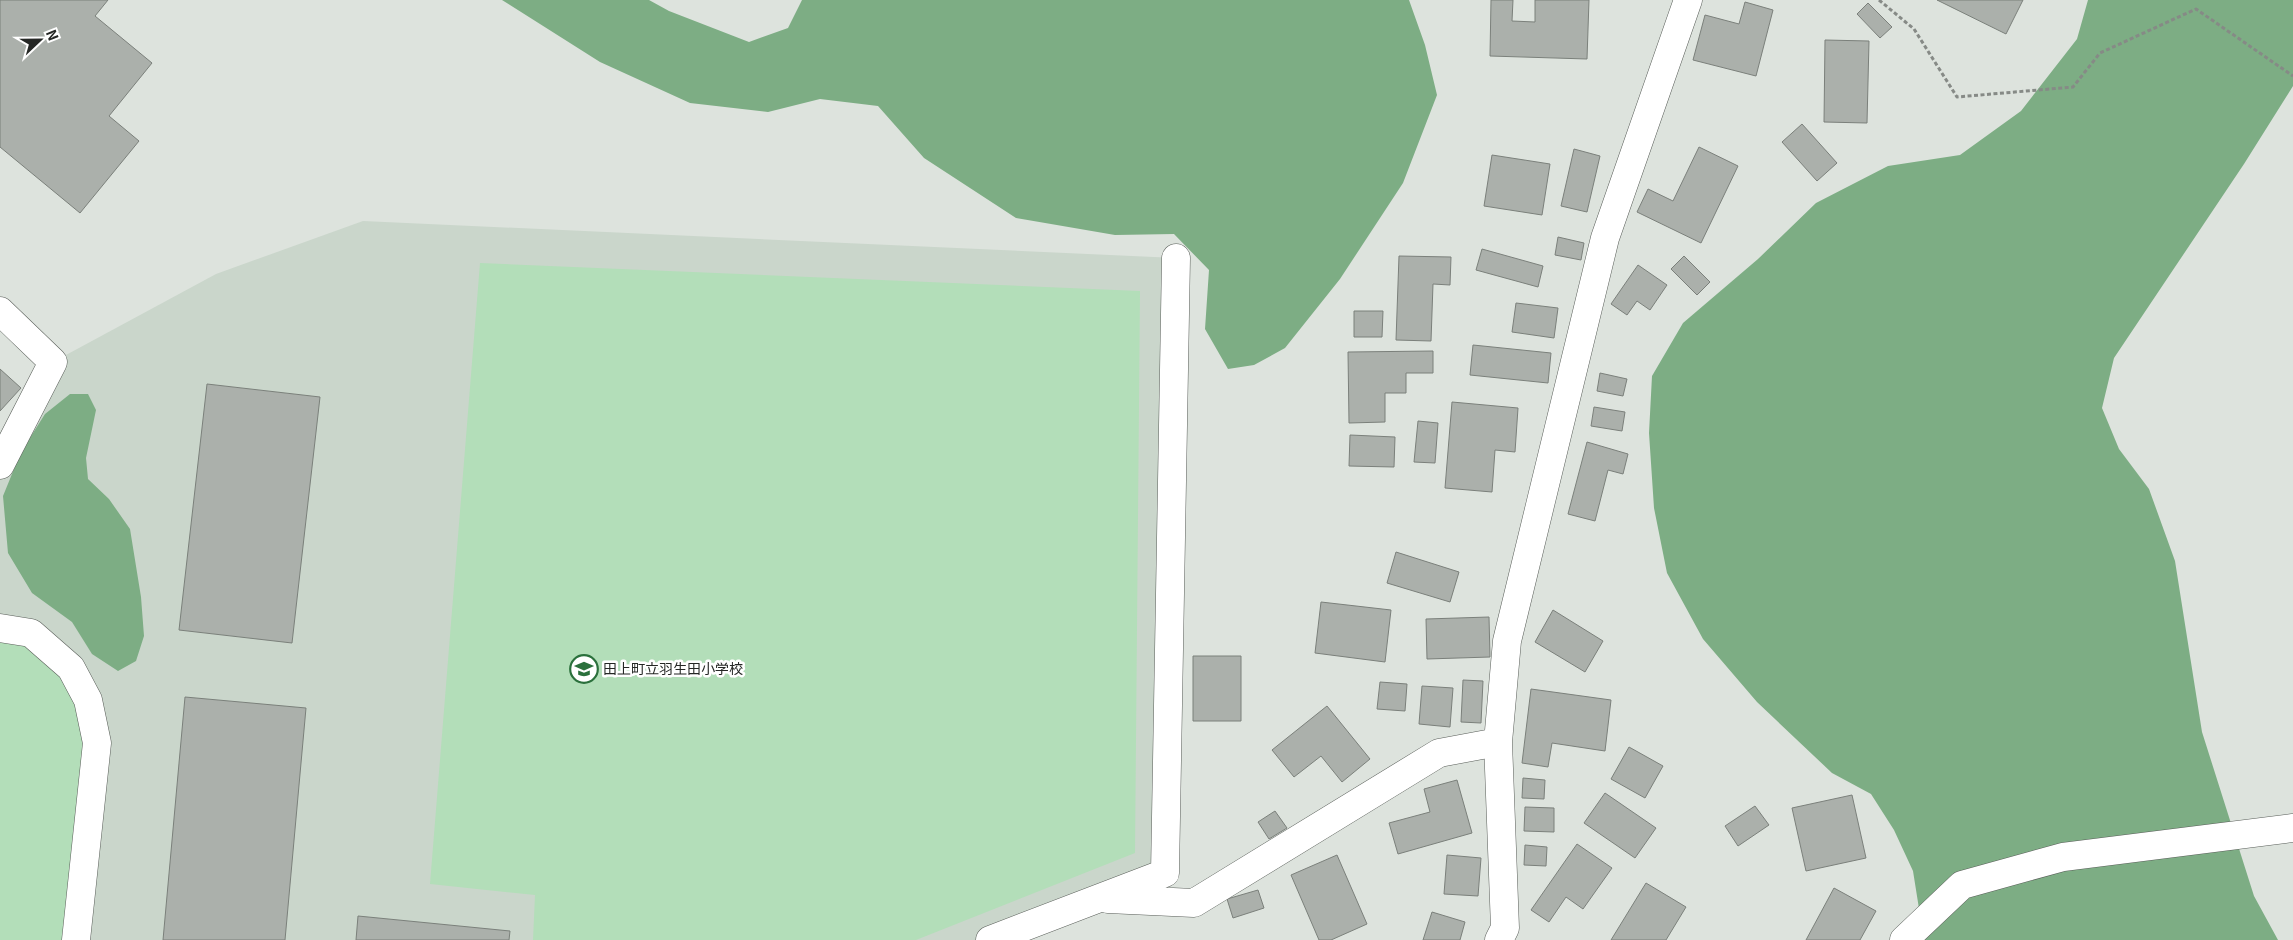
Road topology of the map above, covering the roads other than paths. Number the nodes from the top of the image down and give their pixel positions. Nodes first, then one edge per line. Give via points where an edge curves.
1 (1688, 0) edge
2 (1176, 258) dead end
3 (0, 310) edge
4 (0, 465) edge
5 (0, 628) edge
6 (1498, 742) junction
7 (2293, 828) edge
8 (1098, 898) junction
9 (1510, 936) edge
10 (76, 940) edge
11 (990, 940) edge
12 (1904, 940) edge

1 - 6 street via 1605,238 1507,641
2 - 8 street via 1165,873
3 - 4 street via 53,362
5 - 10 street via 31,633 71,668 88,700 97,743
6 - 8 street via 1439,753 1194,903
6 - 9 street
7 - 12 street via 2063,857 1962,885
8 - 11 street

